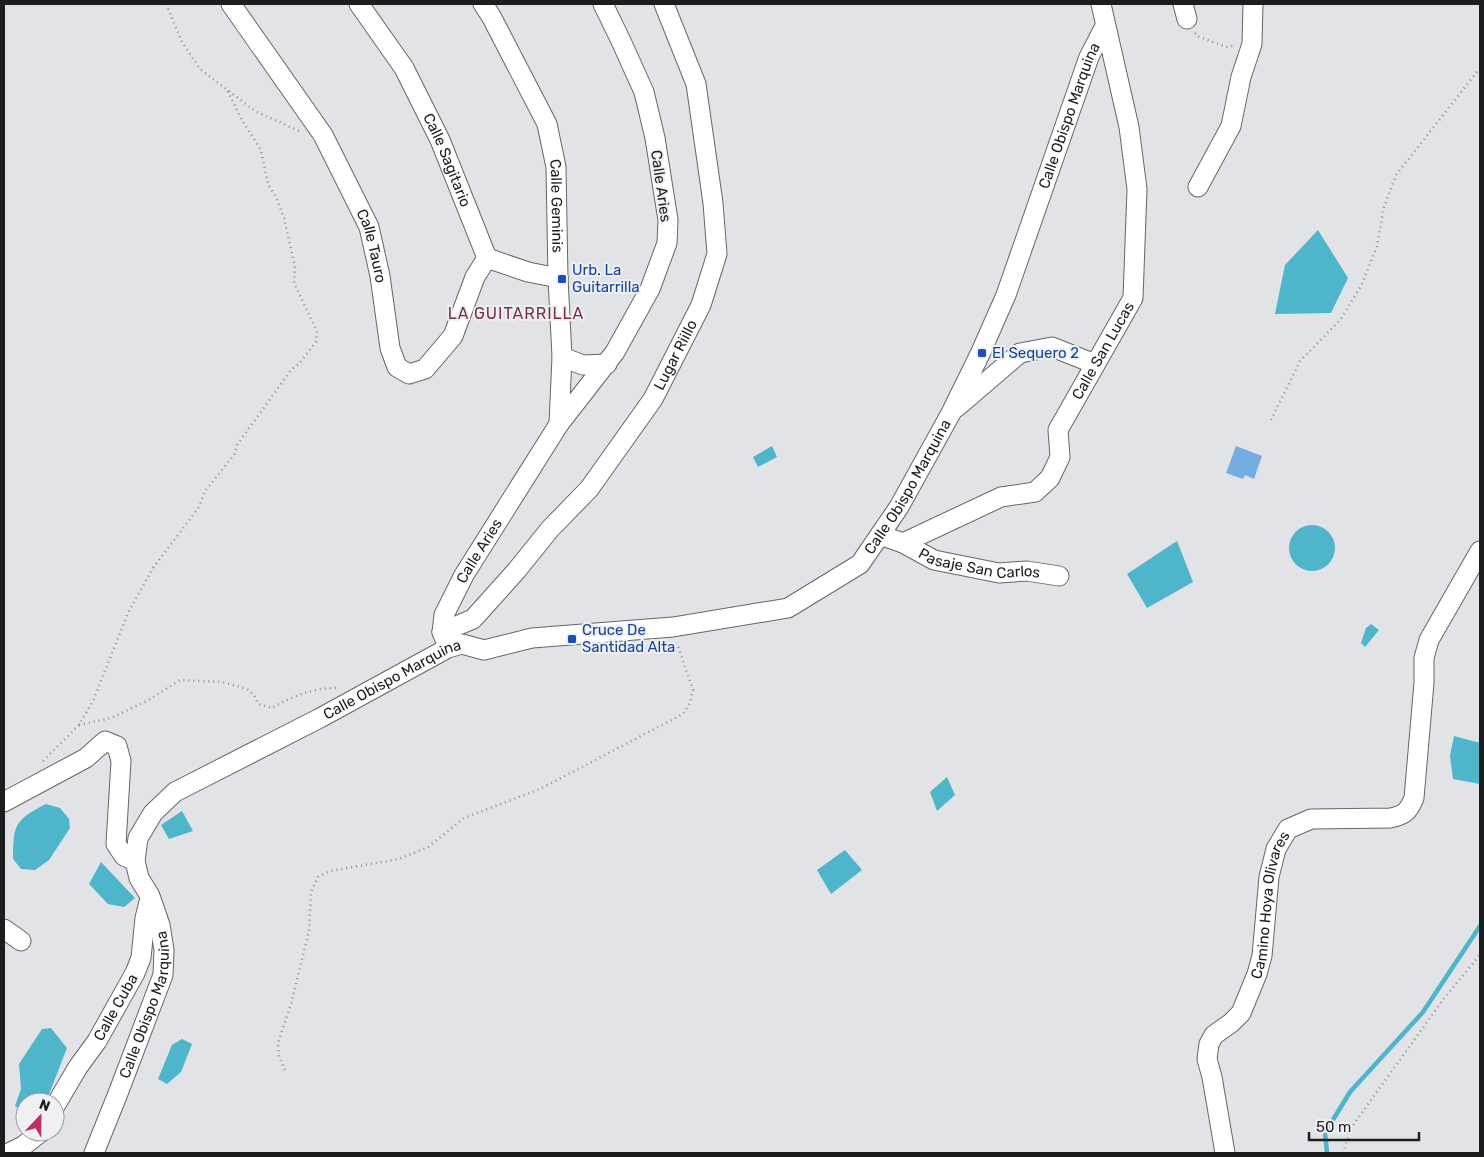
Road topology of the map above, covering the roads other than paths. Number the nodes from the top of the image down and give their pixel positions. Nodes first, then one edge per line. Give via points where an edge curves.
1 (232, 4) edge
2 (359, 4) edge
3 (483, 4) edge
4 (603, 4) edge
5 (664, 4) edge
6 (1101, 4) edge
7 (1253, 5) edge
8 (1105, 26) junction
9 (1198, 186) dead end
10 (487, 258) junction
11 (558, 278) junction
12 (562, 357) junction
13 (607, 364) junction
14 (1095, 364) junction
15 (951, 413) junction
16 (559, 424) junction
17 (880, 534) junction
18 (903, 543) junction
19 (1480, 552) edge
20 (1059, 576) dead end
21 (445, 640) junction
22 (4, 802) edge
23 (135, 861) junction
24 (150, 896) junction
25 (4, 929) edge
26 (21, 941) dead end
27 (63, 1092) edge
28 (28, 1142) edge
29 (9, 1153) edge
30 (94, 1153) edge
31 (1224, 1153) edge

1 - 10 street, Calle Tauro via 323,135 369,227 390,348 397,367 409,374 425,369 453,336 475,277
2 - 10 street, Calle Sagitario via 404,68 440,140
3 - 11 street, Calle Geminis via 547,124 556,168
4 - 13 street, Calle Aries via 644,92 668,220 667,243 650,289
5 - 21 street, Lugar Riillo via 696,84 714,203 717,254 701,305 653,399 589,489 473,619
6 - 8 street, Calle San Lucas
7 - 9 street via 1252,44 1231,126
8 - 14 street, Calle San Lucas via 1129,127 1137,189 1133,298
8 - 15 street, Calle Obispo Marquina via 1089,57 1006,295
10 - 11 street
11 - 12 street, Calle Geminis
12 - 13 street via 584,365
12 - 16 street, Calle Geminis
13 - 16 street, Calle Aries
14 - 15 street via 1052,347 1020,353
14 - 18 street, Calle San Lucas via 1058,430 1060,457 1050,478 1034,492 1001,497
15 - 17 street, Calle Obispo Marquina via 900,507
16 - 21 street, Calle Aries via 464,575 444,615
17 - 18 street
17 - 21 street, Calle Obispo Marquina via 860,564 788,608 673,627 532,638 484,650
18 - 20 street, Pasaje San Carlos via 934,560 999,573 1026,571
19 - 31 street, Camino Hoya Olivares via 1428,640 1414,798 1410,809 1402,816 1390,818 1311,819 1288,829 1276,849 1269,877 1262,956 1257,974 1241,1013 1214,1035 1209,1044 1208,1059
21 - 23 street, Calle Obispo Marquina via 349,702 175,792 153,813 138,838
22 - 23 street via 86,758 105,742 117,746 121,762 116,844 124,856
23 - 24 street, Calle Obispo Marquina via 139,878
24 - 27 street, Calle Cuba via 141,958 135,973 97,1041
24 - 30 street, Calle Obispo Marquina via 160,925 163,975
25 - 26 street
28 - 29 street

